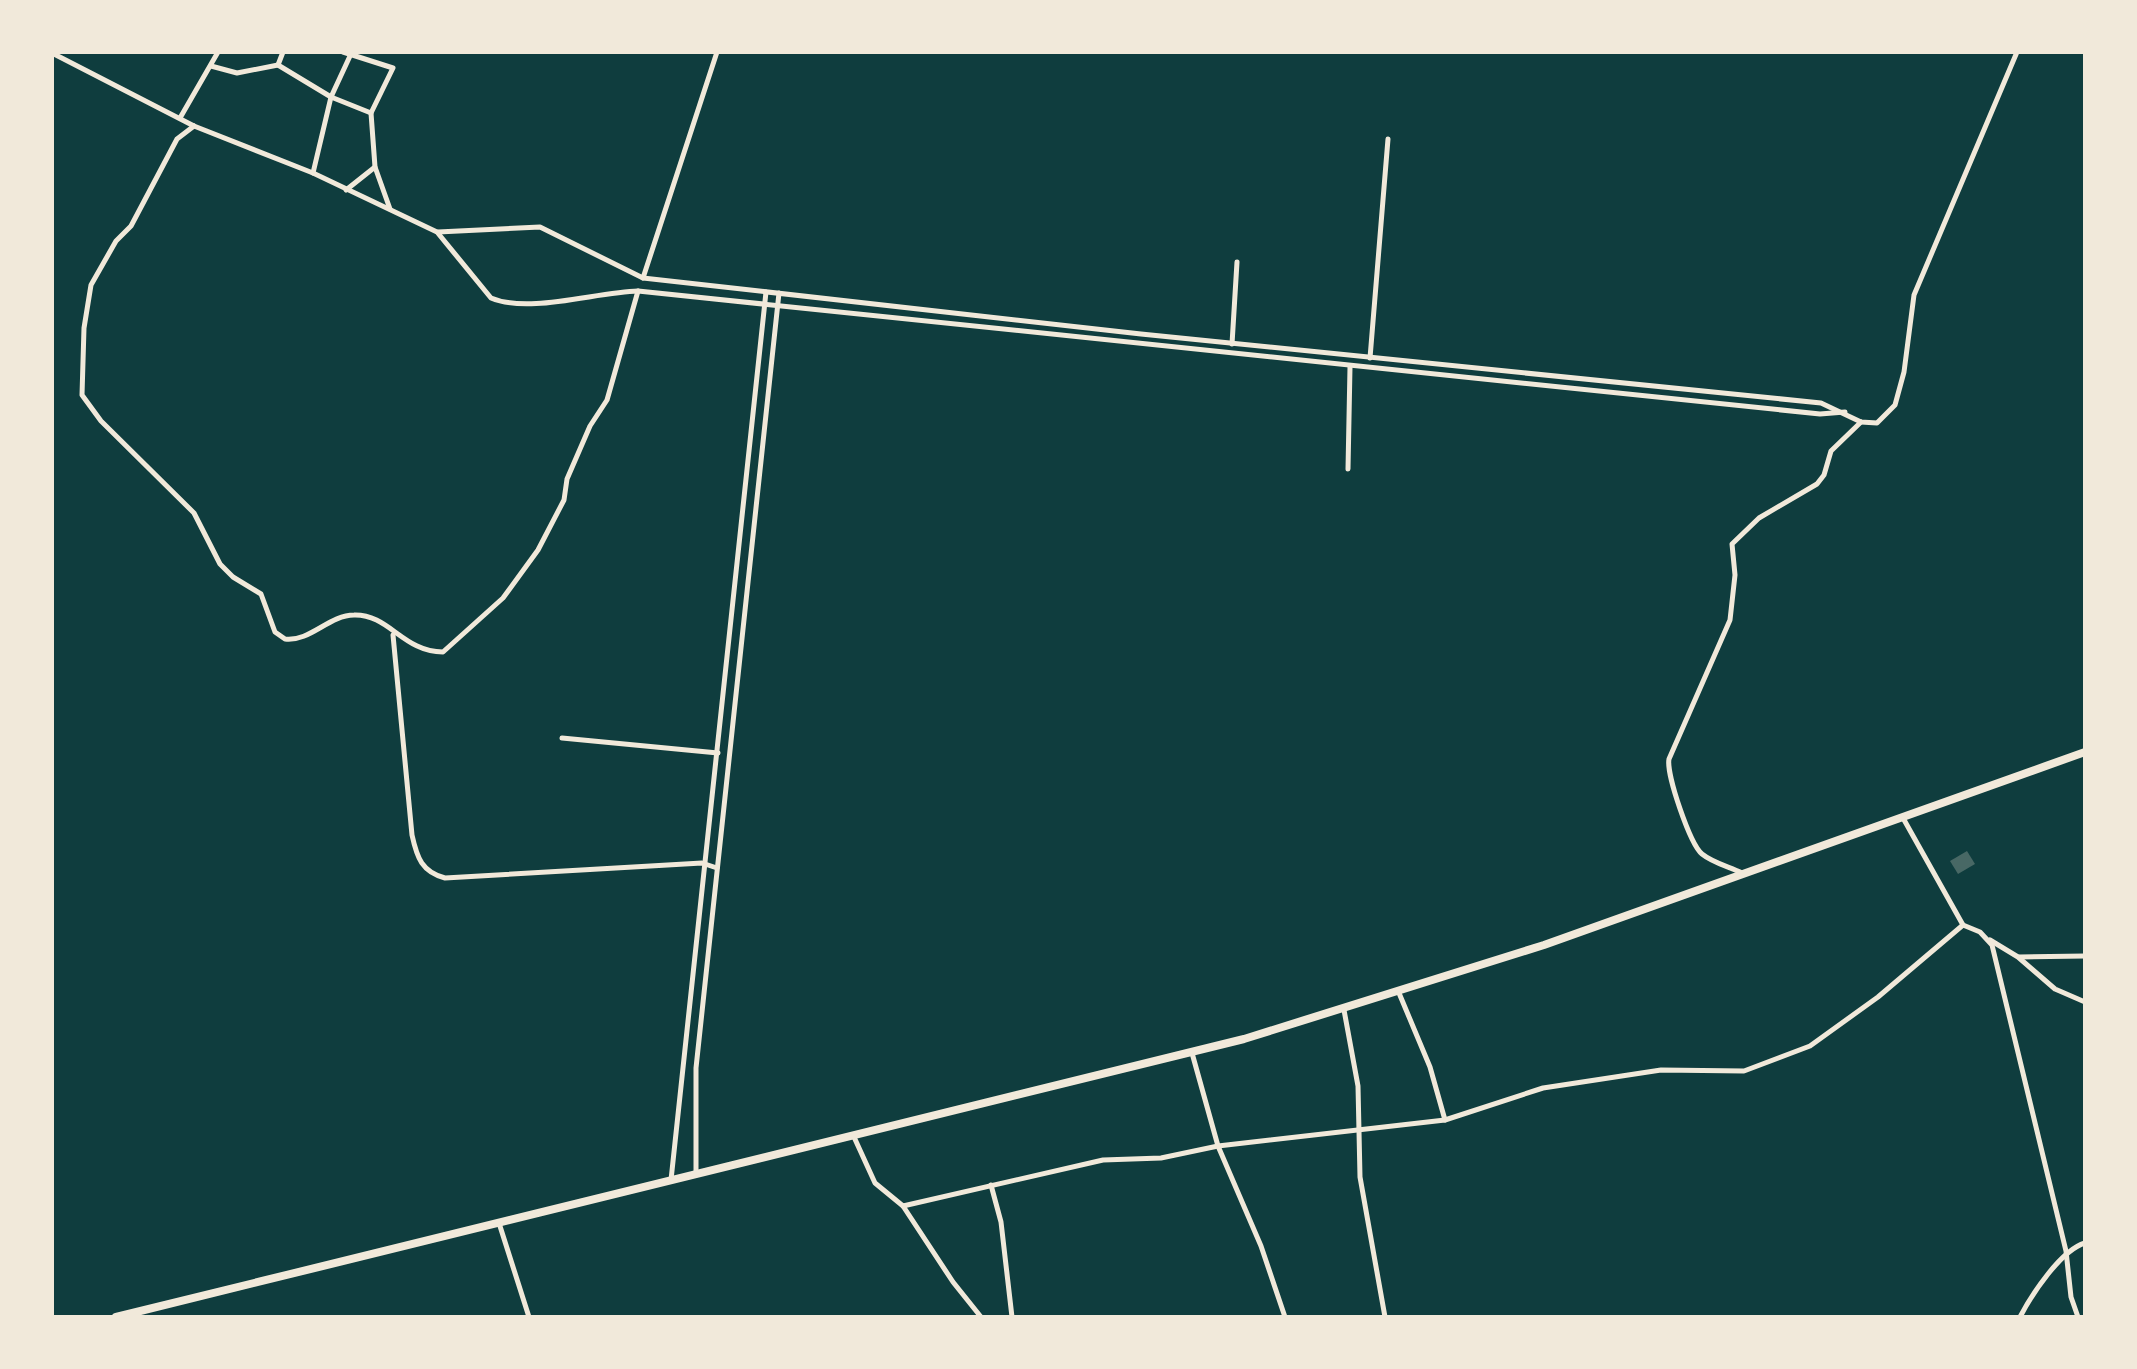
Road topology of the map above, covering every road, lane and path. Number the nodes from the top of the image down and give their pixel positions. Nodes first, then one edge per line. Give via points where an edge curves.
1 (218, 52) edge
2 (283, 52) edge
3 (343, 52) edge
4 (717, 52) edge
5 (2017, 52) edge
6 (52, 53) edge
7 (65, 54) edge
8 (350, 56) junction
9 (278, 65) junction
10 (211, 66) junction
11 (331, 97) junction
12 (371, 113) junction
13 (180, 118) junction
14 (194, 126) junction
15 (1388, 139) dead end
16 (375, 167) junction
17 (313, 173) junction
18 (346, 190) junction
19 (391, 211) junction
20 (437, 232) junction
21 (1237, 262) dead end
22 (643, 278) junction
23 (638, 291) junction
24 (766, 292) junction
25 (779, 293) junction
26 (765, 304) junction
27 (777, 305) junction
28 (1232, 344) junction
29 (1370, 358) junction
30 (1350, 367) junction
31 (1845, 412) junction
32 (1861, 422) junction
33 (1348, 469) dead end
34 (393, 634) junction
35 (562, 738) dead end
36 (2085, 752) edge
37 (718, 753) junction
38 (1903, 818) junction
39 (702, 863) junction
40 (717, 868) junction
41 (1745, 874) junction
42 (1963, 925) junction
43 (1985, 937) junction
44 (2085, 956) edge
45 (2018, 957) junction
46 (1399, 993) junction
47 (2085, 1002) edge
48 (1344, 1010) junction
49 (1192, 1053) junction
50 (1445, 1120) junction
51 (1361, 1130) junction
52 (854, 1137) junction
53 (1218, 1146) junction
54 (696, 1175) junction
55 (671, 1180) junction
56 (991, 1185) junction
57 (903, 1206) junction
58 (499, 1223) junction
59 (2085, 1243) edge
60 (2066, 1251) junction
61 (116, 1317) edge
62 (529, 1317) edge
63 (981, 1317) edge
64 (1012, 1317) edge
65 (1285, 1317) edge
66 (1385, 1317) edge
67 (2020, 1317) edge
68 (2078, 1317) edge

1 - 10 street
2 - 9 street
3 - 8 street
4 - 22 street
5 - 32 street via 1914,295 1895,405 1884,419
6 - 7 street
7 - 13 street
8 - 11 street
8 - 12 street via 393,68
9 - 10 street via 237,73
9 - 11 street
10 - 13 street
11 - 12 street
11 - 17 street
12 - 16 street
13 - 14 street
14 - 17 street
14 - 34 street via 177,139 131,226 91,285 82,368 84,403 194,513 220,564 261,594 279,636 303,637 343,616 356,615 379,620
15 - 29 street
16 - 18 street
16 - 19 street
17 - 18 street
18 - 19 street
19 - 20 street
20 - 22 street via 540,227
20 - 23 street via 491,298 501,302
21 - 28 street
22 - 24 street
23 - 26 street
23 - 34 street via 607,400 569,473 564,500 520,579 447,651 418,648
24 - 25 street
24 - 26 street
25 - 27 street
25 - 28 street
26 - 27 street
26 - 37 street
27 - 30 street
27 - 40 street
28 - 29 street
29 - 31 street via 1821,403
30 - 31 street via 1820,414
30 - 33 street
31 - 32 street
32 - 41 street via 1831,451 1817,484 1759,518 1732,544 1730,620 1669,759 1669,776 1696,846
34 - 39 street via 412,835 418,860 430,874 445,878
35 - 37 street
36 - 38 main road
37 - 39 street
38 - 41 main road
38 - 42 street
39 - 40 street
39 - 55 street
40 - 54 street via 696,1068
41 - 46 main road
42 - 43 street
42 - 50 street via 1878,997 1787,1057 1744,1071 1661,1070 1543,1088
43 - 45 street
43 - 60 street via 1992,945
44 - 45 street
45 - 47 street via 2055,989
46 - 48 main road
46 - 50 street
48 - 49 main road
48 - 51 street
49 - 52 main road
49 - 53 street
50 - 51 street
51 - 53 street
51 - 66 street via 1360,1177
52 - 54 main road
52 - 57 street via 875,1183
53 - 56 street via 1161,1158 1103,1160
53 - 65 street
54 - 55 main road
55 - 58 main road
56 - 57 street
56 - 64 street via 1001,1222
57 - 63 street
58 - 61 main road
58 - 62 street
59 - 60 street
60 - 67 street
60 - 68 street

